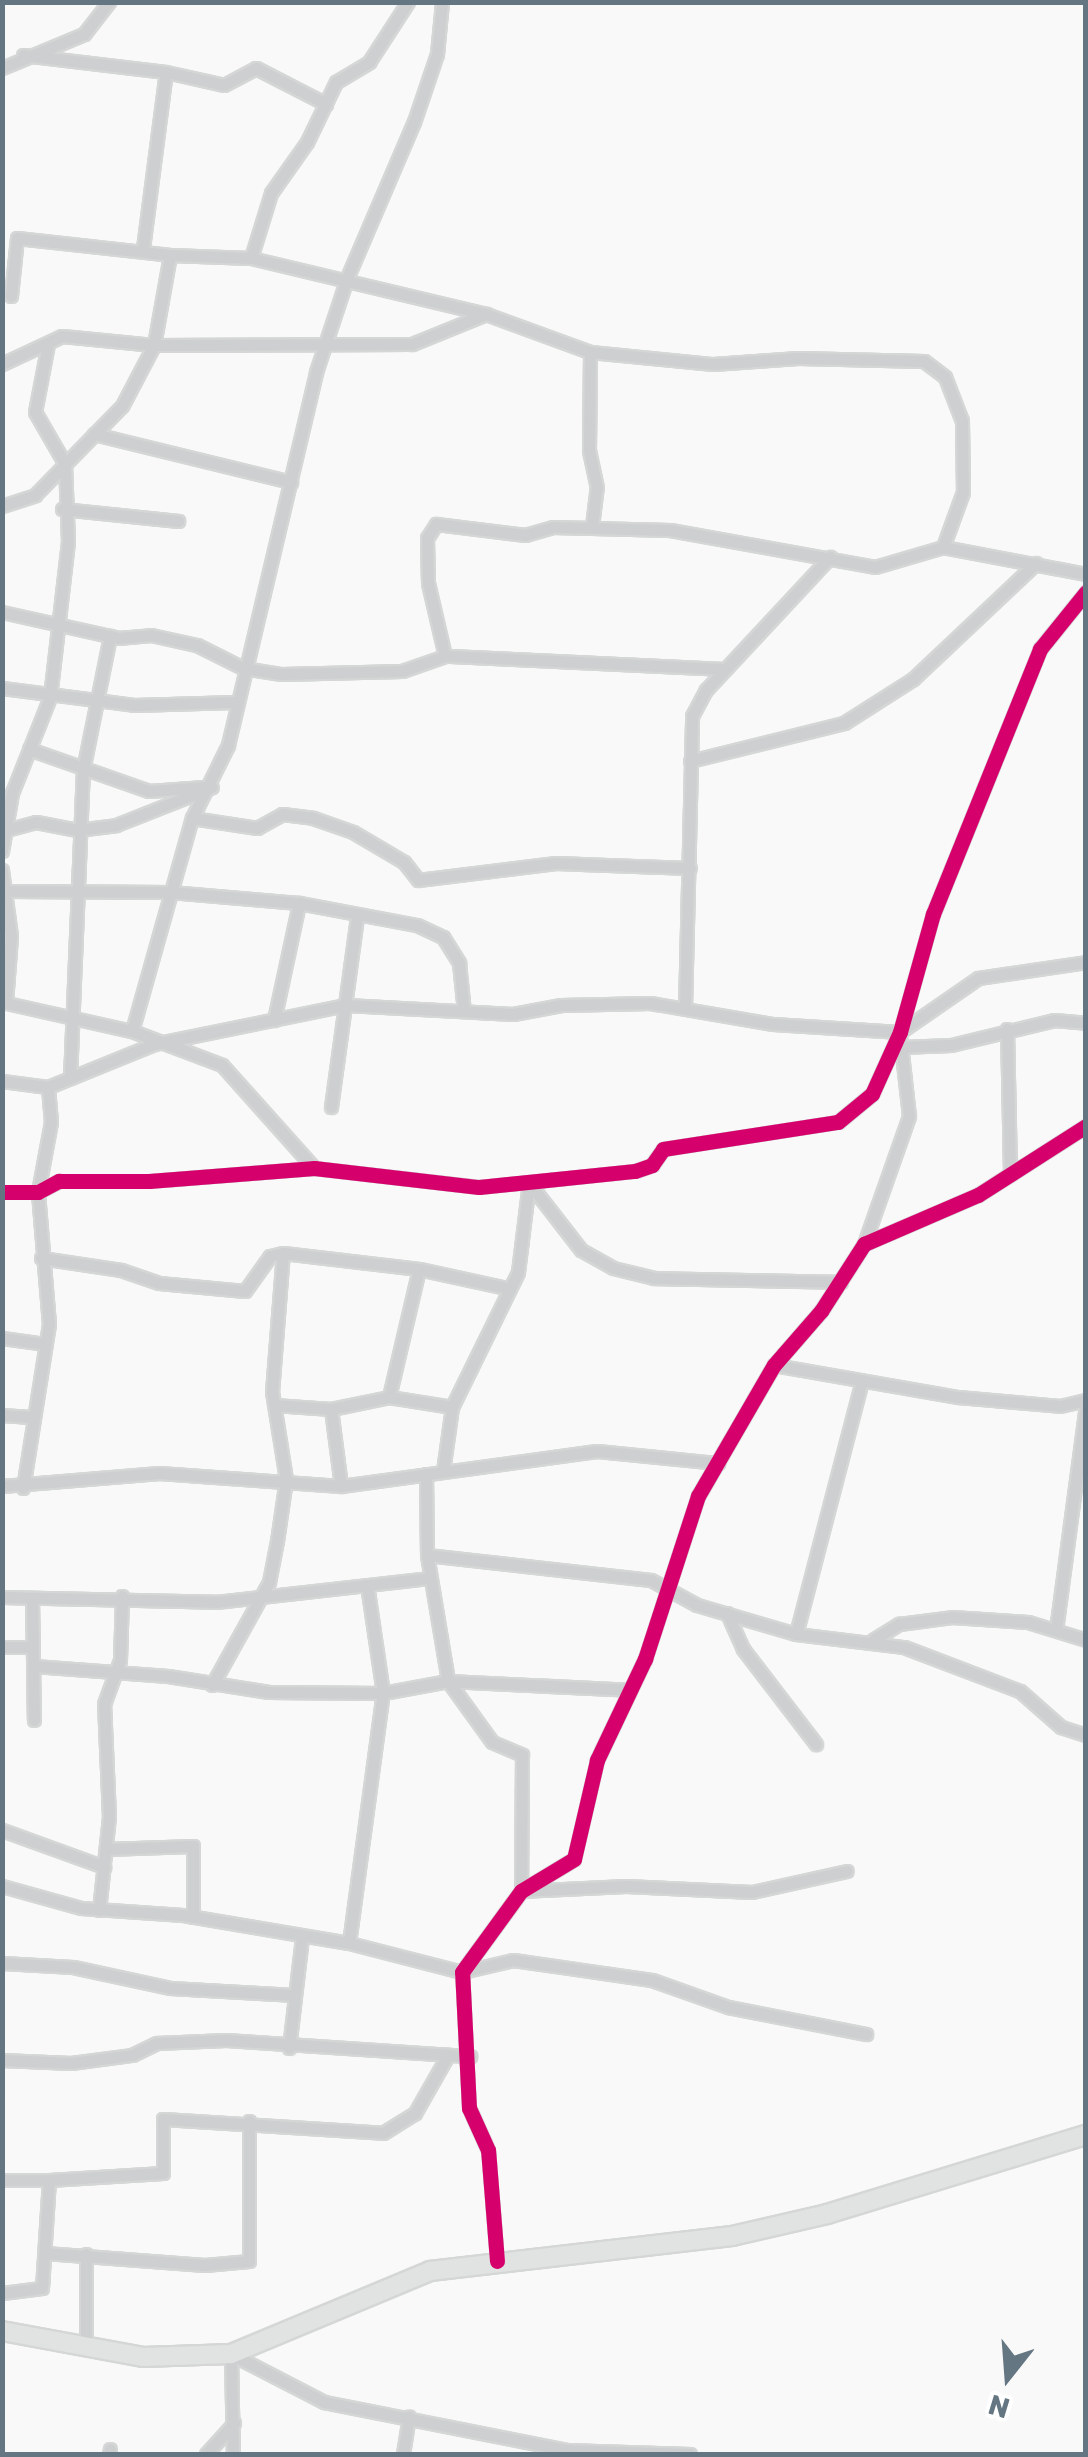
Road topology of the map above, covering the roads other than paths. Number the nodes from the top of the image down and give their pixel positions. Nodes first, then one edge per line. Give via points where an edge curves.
1 (109, 2) edge
2 (408, 2) edge
3 (442, 2) edge
4 (22, 55) junction
5 (2, 68) edge
6 (166, 72) junction
7 (326, 104) junction
8 (143, 248) junction
9 (170, 255) junction
10 (251, 258) junction
11 (347, 278) junction
12 (11, 296) dead end
13 (486, 314) junction
14 (48, 344) junction
15 (324, 344) junction
16 (154, 345) junction
17 (590, 352) junction
18 (2, 364) edge
19 (94, 434) junction
20 (65, 464) junction
21 (292, 482) junction
22 (2, 506) edge
23 (62, 509) junction
24 (178, 520) dead end
25 (592, 526) junction
26 (943, 547) junction
27 (830, 557) junction
28 (1036, 564) junction
29 (1086, 574) edge
30 (1086, 592) edge
31 (2, 612) edge
32 (59, 627) junction
33 (110, 636) junction
34 (445, 656) junction
35 (243, 668) junction
36 (724, 670) junction
37 (2, 688) edge
38 (50, 697) junction
39 (235, 702) junction
40 (98, 703) junction
41 (29, 749) junction
42 (690, 761) junction
43 (83, 770) junction
44 (213, 786) junction
45 (7, 792) edge
46 (192, 818) junction
47 (6, 830) junction
48 (78, 830) junction
49 (2, 851) edge
50 (690, 868) junction
51 (2, 870) edge
52 (9, 890) junction
53 (77, 892) junction
54 (170, 892) junction
55 (299, 903) junction
56 (357, 918) junction
57 (6, 936) edge
58 (1086, 962) edge
59 (4, 1002) edge
60 (346, 1005) junction
61 (685, 1008) junction
62 (464, 1011) junction
63 (68, 1014) junction
64 (274, 1020) junction
65 (1086, 1023) edge
66 (1007, 1029) junction
67 (132, 1032) junction
68 (900, 1032) junction
69 (154, 1044) junction
70 (901, 1047) junction
71 (70, 1078) junction
72 (2, 1081) edge
73 (48, 1087) junction
74 (331, 1107) dead end
75 (1086, 1126) edge
76 (314, 1168) junction
77 (1010, 1174) junction
78 (528, 1183) junction
79 (2, 1192) edge
80 (38, 1192) junction
81 (864, 1244) junction
82 (284, 1254) junction
83 (40, 1258) junction
84 (419, 1269) junction
85 (841, 1282) junction
86 (507, 1288) junction
87 (2, 1338) edge
88 (46, 1344) junction
89 (774, 1365) junction
90 (862, 1380) junction
91 (390, 1397) junction
92 (1086, 1402) edge
93 (274, 1405) junction
94 (452, 1407) junction
95 (331, 1409) junction
96 (2, 1415) edge
97 (34, 1416) junction
98 (718, 1463) junction
99 (444, 1471) junction
100 (426, 1474) junction
101 (286, 1479) junction
102 (2, 1486) edge
103 (341, 1486) junction
104 (22, 1488) junction
105 (426, 1555) junction
106 (429, 1578) junction
107 (368, 1585) junction
108 (672, 1588) junction
109 (262, 1594) junction
110 (122, 1596) junction
111 (2, 1597) edge
112 (32, 1598) junction
113 (727, 1613) junction
114 (1056, 1630) junction
115 (796, 1634) junction
116 (872, 1640) junction
117 (1086, 1640) edge
118 (2, 1647) edge
119 (33, 1647) junction
120 (34, 1666) junction
121 (114, 1673) junction
122 (448, 1681) junction
123 (212, 1685) junction
124 (629, 1690) junction
125 (383, 1693) junction
126 (34, 1720) dead end
127 (1086, 1735) edge
128 (816, 1744) dead end
129 (2, 1830) edge
130 (106, 1849) junction
131 (104, 1866) junction
132 (847, 1871) dead end
133 (2, 1886) edge
134 (521, 1891) junction
135 (99, 1910) junction
136 (192, 1916) junction
137 (302, 1938) junction
138 (349, 1943) junction
139 (2, 1963) edge
140 (462, 1972) junction
141 (295, 1995) junction
142 (866, 2034) dead end
143 (289, 2048) junction
144 (448, 2054) junction
145 (470, 2056) junction
146 (2, 2060) edge
147 (249, 2121) junction
148 (1086, 2135) edge
149 (2, 2180) edge
150 (49, 2180) junction
151 (45, 2253) junction
152 (86, 2254) junction
153 (497, 2261) junction
154 (2, 2293) edge
155 (2, 2331) edge
156 (86, 2349) junction
157 (231, 2354) junction
158 (409, 2416) junction
159 (234, 2423) junction
160 (206, 2454) edge
161 (233, 2454) edge
162 (404, 2454) edge
163 (690, 2454) edge

1 - 4 street via 84,34
2 - 7 street via 369,62 336,82
3 - 11 street via 437,54 414,122
4 - 5 street
4 - 6 street
6 - 7 street via 224,85 256,68
6 - 8 street
7 - 10 street via 271,193
8 - 9 street
8 - 12 street via 82,250 17,238
9 - 10 street
9 - 16 street
10 - 11 street
11 - 13 street
11 - 15 street
13 - 15 street via 412,344
13 - 17 street
14 - 16 street via 62,336
14 - 18 street
14 - 20 street via 35,412
15 - 16 street
15 - 21 street via 296,439
16 - 19 street via 122,406
17 - 25 street via 589,450 597,488
17 - 26 street via 712,364 924,361 946,377 962,421 963,492
19 - 20 street
19 - 21 street
20 - 22 street via 35,496
20 - 23 street
21 - 35 street
23 - 24 street
23 - 32 street via 68,542
25 - 27 street via 719,536
25 - 34 street via 525,535 436,524 427,538 428,583
26 - 27 street via 874,568
26 - 28 street
27 - 36 street via 754,646
28 - 29 street
28 - 42 street via 913,680 844,723
30 - 68 street via 1040,649 934,914
31 - 32 street
32 - 33 street
32 - 38 street
33 - 35 street via 196,645
33 - 40 street
34 - 35 street via 358,676
34 - 36 street
35 - 39 street
36 - 42 street via 692,716
37 - 38 street
38 - 40 street
38 - 41 street
39 - 40 street
39 - 44 street
40 - 43 street
41 - 43 street
41 - 45 street
42 - 50 street
43 - 44 street via 149,790
43 - 48 street
44 - 46 street
44 - 48 street via 116,825
45 - 47 street
46 - 50 street via 257,828 282,814 313,818 387,852 418,880 556,863
46 - 54 street
47 - 48 street via 36,822
47 - 49 street
48 - 53 street
50 - 61 street
51 - 52 street
52 - 53 street
52 - 57 street
53 - 54 street
53 - 63 street
54 - 55 street
54 - 67 street
55 - 56 street
55 - 64 street
56 - 60 street
56 - 62 street via 417,924 443,936 460,963
57 - 59 street
58 - 68 street via 978,978
59 - 63 street
60 - 62 street
60 - 64 street
60 - 74 street
61 - 62 street via 650,1003
61 - 68 street via 773,1024
63 - 67 street
63 - 71 street
64 - 69 street
65 - 66 street via 1054,1020
66 - 70 street via 951,1046
66 - 77 street
67 - 69 street
68 - 70 street
68 - 78 street via 872,1094 838,1122 663,1149 652,1165 635,1171
69 - 71 street
69 - 76 street via 222,1065
70 - 81 street via 910,1116
71 - 73 street
72 - 73 street
73 - 80 street via 50,1122
75 - 77 street
76 - 78 street via 442,1188
76 - 80 street via 149,1182 59,1181
77 - 81 street
78 - 85 street via 581,1250 613,1268 654,1278
78 - 86 street via 527,1238
79 - 80 street
80 - 83 street
81 - 85 street
82 - 83 street via 270,1256 244,1291 159,1283
82 - 84 street
82 - 93 street
83 - 88 street via 50,1324
84 - 86 street
84 - 91 street
85 - 89 street
86 - 94 street
87 - 88 street
88 - 97 street
89 - 90 street
89 - 98 street
90 - 92 street via 958,1397 1060,1406
90 - 115 street
91 - 94 street
91 - 95 street
92 - 114 street
93 - 95 street
93 - 101 street
94 - 99 street
95 - 103 street
96 - 97 street
97 - 104 street
98 - 99 street via 597,1452
98 - 108 street via 691,1512
99 - 100 street
100 - 103 street
100 - 105 street
101 - 103 street
101 - 104 street via 159,1474
101 - 109 street
102 - 104 street
105 - 106 street
105 - 108 street via 612,1573
106 - 107 street
106 - 122 street
107 - 109 street
107 - 125 street
108 - 113 street via 696,1605
108 - 124 street
109 - 110 street via 216,1602
109 - 123 street
110 - 112 street
110 - 121 street
111 - 112 street
112 - 119 street
113 - 115 street
113 - 128 street via 742,1649
114 - 116 street via 952,1617 899,1624
114 - 117 street
115 - 116 street
116 - 127 street via 1020,1692 1060,1727
118 - 119 street
119 - 120 street
120 - 121 street
120 - 126 street
121 - 123 street
121 - 130 street via 104,1704
122 - 124 street
122 - 125 street
122 - 134 street via 492,1742 522,1755
123 - 125 street
124 - 134 street via 597,1760 574,1859
125 - 138 street
129 - 131 street
130 - 131 street
130 - 136 street via 194,1846
131 - 135 street
132 - 134 street via 752,1892 626,1886
133 - 135 street
134 - 140 street
135 - 136 street
136 - 137 street
137 - 138 street
137 - 141 street
138 - 140 street
139 - 141 street via 77,1968 170,1988
140 - 142 street via 513,1960 564,1966 652,1980 728,2007
140 - 145 street
141 - 143 street
143 - 144 street
143 - 146 street via 184,2041 72,2062
144 - 145 street
144 - 147 street via 415,2113 382,2134
145 - 153 street via 469,2108 488,2150
147 - 150 street via 163,2119 162,2173
147 - 152 street via 249,2261 205,2265
148 - 153 highway via 732,2236
149 - 150 street
150 - 151 street
151 - 152 street
151 - 154 street via 42,2288
152 - 156 street
153 - 157 highway via 399,2280
155 - 156 highway
156 - 157 highway via 143,2357
157 - 158 street via 324,2402
157 - 159 street
158 - 162 street
158 - 163 street via 583,2453
159 - 160 street
159 - 161 street

